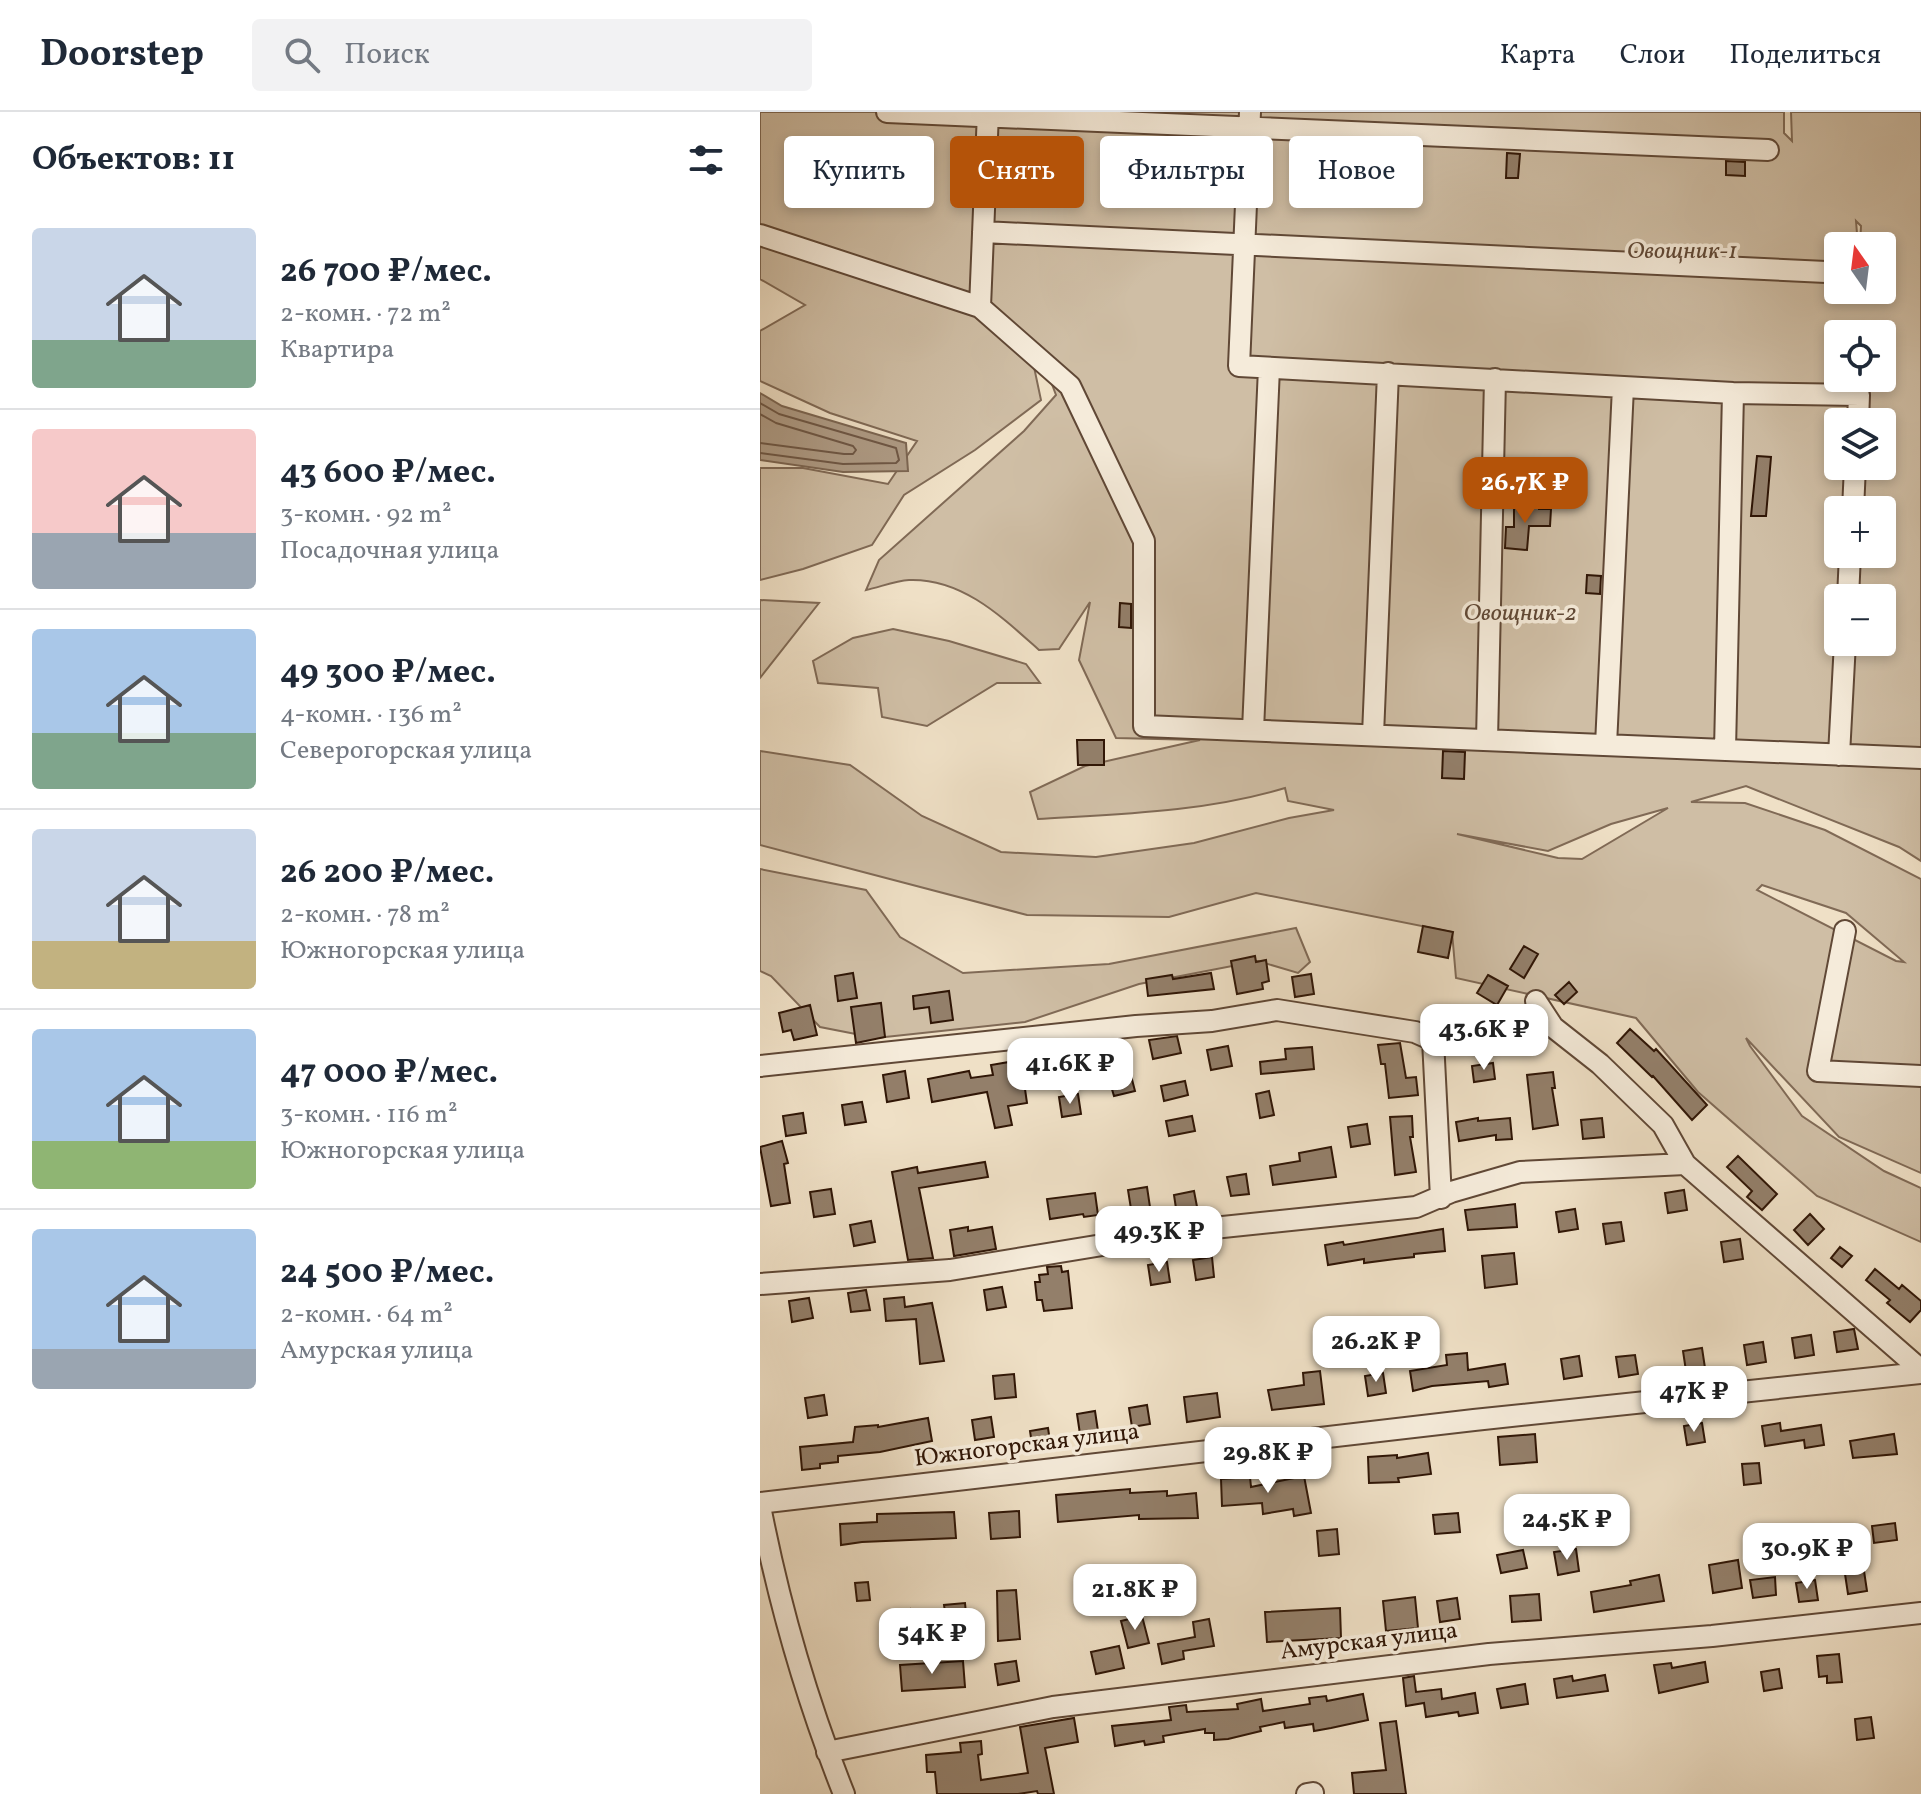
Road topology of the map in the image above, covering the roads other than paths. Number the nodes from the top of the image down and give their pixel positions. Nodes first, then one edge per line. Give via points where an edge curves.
1 (887, 112) edge
2 (988, 114) edge
3 (1249, 120) edge
4 (1768, 150) dead end
5 (983, 232) junction
6 (760, 235) edge
7 (1243, 245) junction
8 (1824, 272) edge
9 (980, 307) junction
10 (1269, 368) junction
11 (1388, 373) junction
12 (1495, 379) junction
13 (1623, 387) junction
14 (1733, 393) junction
15 (1859, 408) edge
16 (1844, 656) edge
17 (1253, 730) junction
18 (1373, 735) junction
19 (1487, 740) junction
20 (1606, 745) junction
21 (1725, 750) junction
22 (1839, 755) junction
23 (1921, 758) edge
24 (1845, 931) dead end
25 (1536, 1001) dead end
26 (760, 1066) edge
27 (1921, 1076) edge
28 (1685, 1164) junction
29 (1441, 1198) junction
30 (760, 1284) edge
31 (1921, 1371) edge
32 (760, 1505) edge
33 (766, 1575) edge
34 (770, 1599) edge
35 (1921, 1613) edge
36 (827, 1752) junction
37 (844, 1794) edge

1 - 2 street
2 - 3 street
2 - 5 street
3 - 4 street
3 - 7 street
5 - 7 street
5 - 9 street
6 - 9 street
7 - 8 street
7 - 10 street via 1239,366
9 - 17 street via 1070,386 1144,541 1144,726
10 - 11 street
10 - 17 street
11 - 12 street
11 - 18 street
12 - 13 street
12 - 19 street
13 - 14 street
13 - 20 street
14 - 15 street via 1859,395
14 - 21 street
16 - 22 street
17 - 18 street
18 - 19 street
19 - 20 street
20 - 21 street
21 - 22 street
22 - 23 street
24 - 27 street via 1818,1071
25 - 28 street via 1553,1027 1663,1125
26 - 29 street via 1277,1010 1415,1032 1433,1040
28 - 29 street via 1520,1172
28 - 31 street
29 - 30 street via 1416,1207 1194,1230 950,1270
31 - 32 street, Южногорская улица
32 - 33 street
33 - 34 street
34 - 36 street
35 - 36 street, Амурская улица via 1489,1654 1068,1705
36 - 37 street

